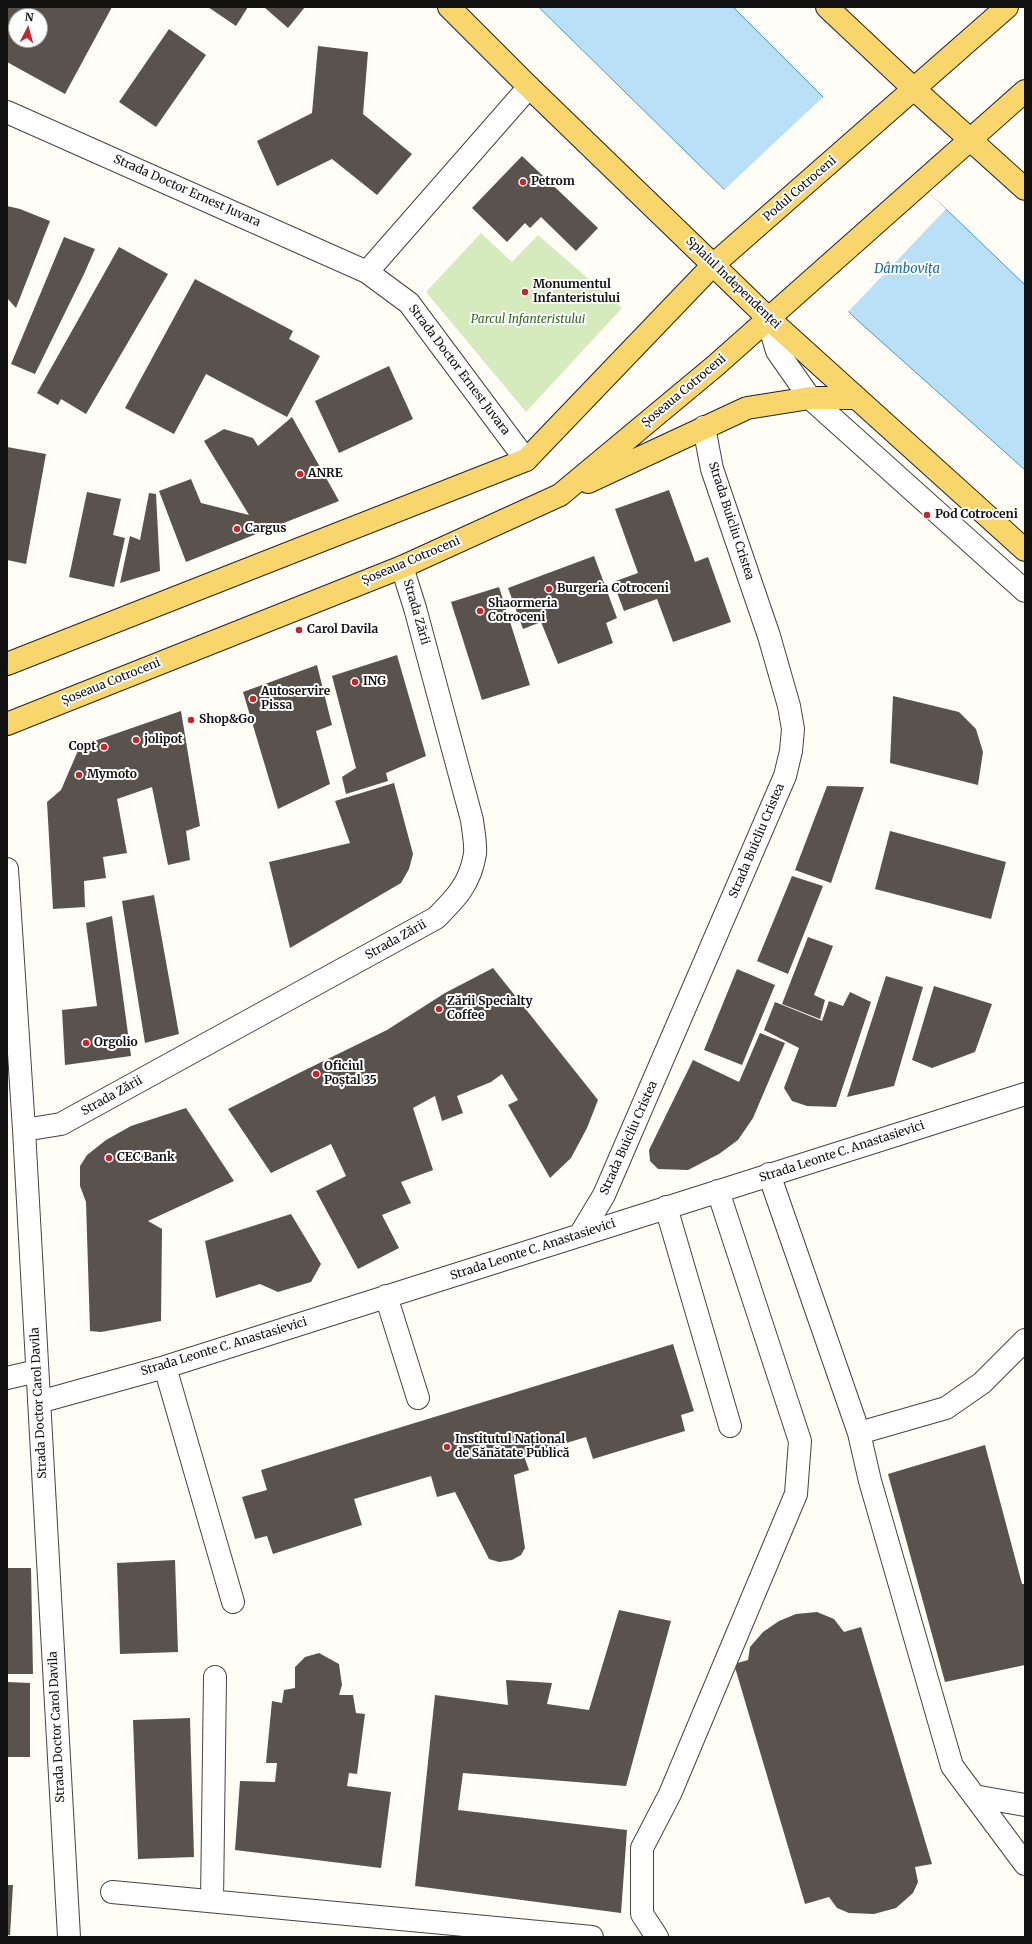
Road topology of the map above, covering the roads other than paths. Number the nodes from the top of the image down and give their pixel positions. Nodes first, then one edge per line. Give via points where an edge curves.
1 (449, 7) edge
2 (827, 7) edge
3 (1007, 7) edge
4 (529, 87) junction
5 (914, 89) junction
6 (1025, 91) edge
7 (7, 112) edge
8 (970, 140) junction
9 (1025, 189) edge
10 (713, 265) junction
11 (366, 272) junction
12 (768, 317) junction
13 (810, 398) junction
14 (857, 398) junction
15 (704, 427) junction
16 (526, 460) junction
17 (560, 495) junction
18 (1025, 550) edge
19 (402, 567) junction
20 (1025, 591) edge
21 (7, 664) edge
22 (7, 724) edge
23 (7, 869) edge
24 (10, 939) edge
25 (1025, 1094) edge
26 (24, 1130) junction
27 (769, 1174) junction
28 (718, 1191) junction
29 (666, 1207) junction
30 (580, 1235) junction
31 (386, 1296) junction
32 (1025, 1340) edge
33 (165, 1367) junction
34 (37, 1371) junction
35 (7, 1378) edge
36 (418, 1398) dead end
37 (39, 1402) junction
38 (730, 1426) dead end
39 (859, 1434) junction
40 (233, 1602) dead end
41 (215, 1677) dead end
42 (974, 1796) junction
43 (1025, 1805) edge
44 (1025, 1864) edge
45 (112, 1892) dead end
46 (212, 1901) junction
47 (69, 1937) edge
48 (592, 1937) edge
49 (657, 1937) edge

1 - 4 main road, Splaiul Independenței
2 - 5 main road
3 - 5 main road, Podul Cotroceni
4 - 10 main road, Splaiul Independenței
4 - 11 street
5 - 8 main road
5 - 10 main road, Podul Cotroceni
6 - 8 main road
7 - 11 street, Strada Doctor Ernest Juvara
8 - 9 main road
8 - 12 main road, Șoseaua Cotroceni
10 - 12 main road, Splaiul Independenței
10 - 16 main road
11 - 16 street, Strada Doctor Ernest Juvara via 409,303
12 - 13 street via 778,351
12 - 14 main road, Splaiul Independenței
12 - 17 main road, Șoseaua Cotroceni via 715,366
13 - 14 main road
13 - 15 main road via 747,408
13 - 20 street
14 - 18 main road, Splaiul Independenței
15 - 17 main road
15 - 30 street, Strada Buicliu Cristea via 712,469 770,636 789,706 793,729 791,751 785,776 607,1188
16 - 21 main road
17 - 19 main road, Șoseaua Cotroceni
19 - 22 main road, Șoseaua Cotroceni
19 - 26 street, Strada Zării via 472,820 475,853 468,878 458,896 436,918 61,1124
23 - 24 street, Strada Doctor Carol Davila
24 - 26 street, Strada Doctor Carol Davila
25 - 27 street, Strada Leonte C. Anastasievici
26 - 34 street, Strada Doctor Carol Davila
27 - 28 street, Strada Leonte C. Anastasievici
27 - 39 street
28 - 29 street, Strada Leonte C. Anastasievici
28 - 49 street via 800,1441 798,1471 796,1494 670,1794 642,1848 642,1914
29 - 30 street, Strada Leonte C. Anastasievici
29 - 38 street
30 - 31 street, Strada Leonte C. Anastasievici
31 - 33 street, Strada Leonte C. Anastasievici
31 - 36 street
32 - 39 street via 982,1383 946,1408
33 - 37 street, Strada Leonte C. Anastasievici
33 - 40 street
34 - 35 street
34 - 37 street, Strada Doctor Carol Davila
37 - 47 street, Strada Doctor Carol Davila
39 - 42 street via 872,1489 952,1766
41 - 46 street
42 - 43 street
42 - 44 street
45 - 46 street
46 - 48 street

